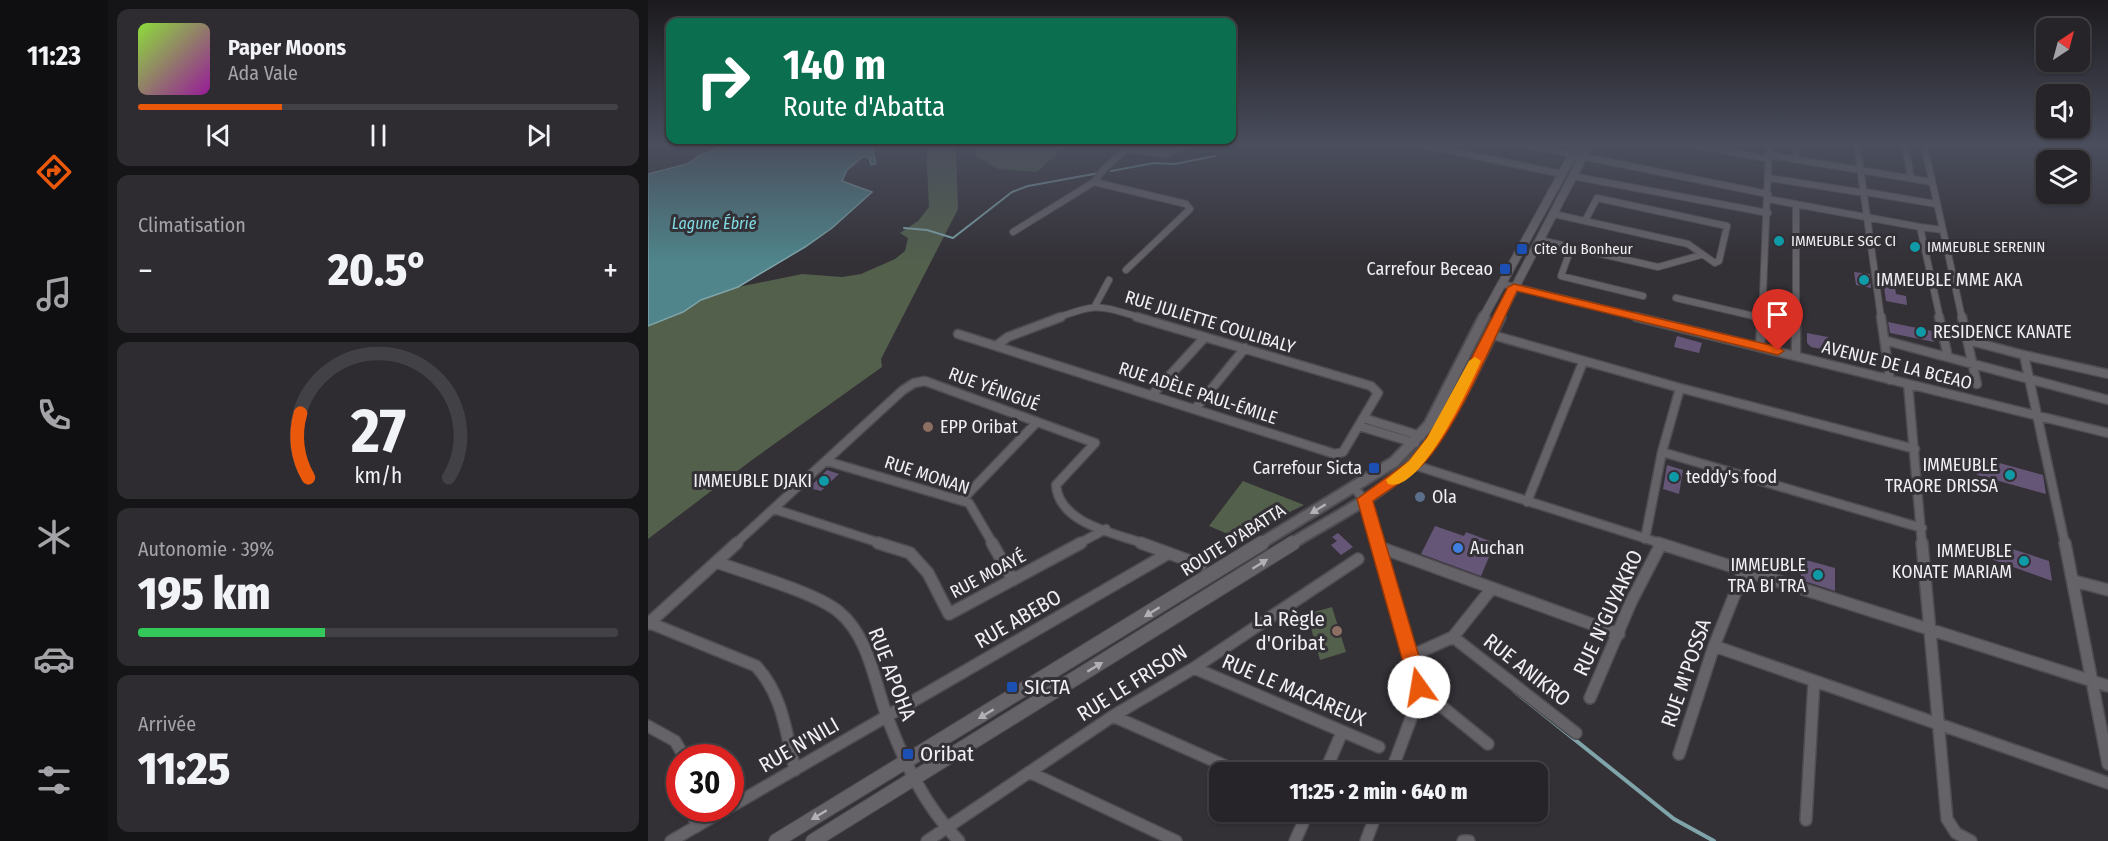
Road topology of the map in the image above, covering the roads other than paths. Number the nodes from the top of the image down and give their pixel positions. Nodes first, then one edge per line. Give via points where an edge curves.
1 (1090, 184) edge
2 (1103, 184) edge
3 (1562, 184) edge
4 (1564, 184) edge
5 (1616, 184) edge
6 (1719, 184) edge
7 (1769, 184) edge
8 (1809, 184) edge
9 (1863, 184) edge
10 (1932, 184) edge
11 (1865, 193) junction
12 (1768, 196) junction
13 (1796, 204) junction
14 (1936, 204) junction
15 (1768, 213) junction
16 (1554, 214) junction
17 (1869, 218) junction
18 (1585, 221) junction
19 (1920, 226) junction
20 (1943, 230) junction
21 (1013, 232) dead end
22 (1540, 240) junction
23 (1571, 248) junction
24 (1701, 255) junction
25 (1126, 270) dead end
26 (1109, 280) dead end
27 (1508, 286) junction
28 (1642, 296) dead end
29 (1676, 298) dead end
30 (1095, 306) junction
31 (1762, 318) junction
32 (958, 334) dead end
33 (1489, 334) junction
34 (1205, 337) junction
35 (1967, 340) junction
36 (1887, 341) junction
37 (997, 345) junction
38 (1760, 346) junction
39 (1245, 348) junction
40 (1796, 355) junction
41 (2024, 355) junction
42 (1948, 357) junction
43 (1583, 362) junction
44 (1971, 363) junction
45 (2108, 374) edge
46 (1890, 380) junction
47 (2031, 380) junction
48 (1908, 384) junction
49 (1977, 384) dead end
50 (1680, 388) junction
51 (1152, 395) junction
52 (2108, 400) edge
53 (1195, 409) junction
54 (2035, 415) junction
55 (1037, 422) junction
56 (1361, 422) junction
57 (2108, 434) edge
58 (1418, 439) junction
59 (1915, 450) junction
60 (1662, 452) junction
61 (826, 461) junction
62 (1414, 465) junction
63 (1354, 488) junction
64 (1364, 499) junction
65 (962, 500) junction
66 (1527, 502) junction
67 (774, 509) junction
68 (1922, 528) junction
69 (1106, 529) junction
70 (1645, 539) junction
71 (1661, 544) junction
72 (1379, 547) junction
73 (1169, 554) junction
74 (1358, 559) dead end
75 (716, 562) junction
76 (1201, 565) dead end
77 (1744, 571) junction
78 (1013, 580) junction
79 (2074, 581) junction
80 (1492, 588) junction
81 (2108, 590) edge
82 (649, 624) edge
83 (1929, 628) junction
84 (1619, 633) junction
85 (1453, 637) junction
86 (1714, 646) junction
87 (1411, 656) junction
88 (1194, 668) junction
89 (1814, 681) junction
90 (2092, 681) junction
91 (2108, 686) edge
92 (1419, 687) junction
93 (1590, 698) dead end
94 (1113, 716) junction
95 (888, 718) junction
96 (1936, 724) junction
97 (648, 726) edge
98 (1342, 732) junction
99 (1576, 733) dead end
100 (678, 744) edge
101 (1488, 744) dead end
102 (1379, 747) dead end
103 (1679, 754) dead end
104 (907, 762) junction
105 (1216, 762) edge
106 (1328, 762) edge
107 (1395, 762) edge
108 (2108, 764) edge
109 (795, 770) junction
110 (1029, 772) junction
111 (913, 777) junction
112 (2108, 783) edge
113 (744, 799) edge
114 (1806, 820) dead end
115 (695, 822) edge
116 (705, 822) edge
117 (1304, 822) edge
118 (1373, 822) edge
119 (696, 827) junction
120 (945, 830) junction
121 (671, 841) edge
122 (776, 841) edge
123 (813, 841) edge
124 (927, 841) edge
125 (959, 841) edge
126 (1176, 841) edge
127 (1295, 841) edge
128 (1366, 841) edge
129 (1463, 841) edge
130 (1469, 841) edge
131 (1971, 841) edge

1 - 21 street
2 - 25 street via 1186,204 1190,209
3 - 27 street, ROUTE D'ABATTA
4 - 16 street, ROUTE D'ABATTA
5 - 15 street
6 - 12 street
7 - 12 street
8 - 11 street
9 - 11 street
10 - 14 street
11 - 14 street
11 - 17 street
12 - 13 street
12 - 15 street
13 - 17 street
13 - 40 street
14 - 20 street
15 - 31 street
16 - 18 street
16 - 22 street, ROUTE D'ABATTA
17 - 19 street
17 - 36 street
18 - 24 street via 1682,241
18 - 24 street via 1597,198 1727,226 1718,262
19 - 20 street
19 - 42 street
20 - 35 street via 1952,257
22 - 23 street
22 - 27 street, ROUTE D'ABATTA
23 - 24 street via 1658,267
23 - 28 street via 1561,276
26 - 30 street
27 - 33 street, ROUTE D'ABATTA
27 - 38 street, AVENUE DE LA BCEAO
27 - 58 street, ROUTE D'ABATTA via 1479,325 1444,398
29 - 31 street
30 - 34 street, RUE JULIETTE COULIBALY
30 - 37 street
31 - 38 street
32 - 37 street, RUE ADÈLE PAUL-ÉMILE
33 - 43 street
33 - 62 street, ROUTE D'ABATTA via 1452,409
34 - 39 street, RUE JULIETTE COULIBALY
34 - 51 street
35 - 41 street
35 - 44 street
36 - 42 street
36 - 46 street
37 - 51 street, RUE ADÈLE PAUL-ÉMILE
38 - 40 street, AVENUE DE LA BCEAO
39 - 53 street
39 - 56 street, RUE JULIETTE COULIBALY via 1376,389 1378,393
40 - 46 street, AVENUE DE LA BCEAO
41 - 45 street
41 - 47 street
42 - 44 street
43 - 50 street
43 - 66 street
44 - 47 street
44 - 49 street
46 - 48 street, AVENUE DE LA BCEAO
47 - 52 street
47 - 54 street
48 - 54 street, AVENUE DE LA BCEAO
48 - 59 street
50 - 59 street
50 - 60 street
51 - 53 street, RUE ADÈLE PAUL-ÉMILE
53 - 56 street, RUE ADÈLE PAUL-ÉMILE via 1335,454 1343,452
54 - 57 street, AVENUE DE LA BCEAO
54 - 79 street
55 - 61 street, RUE YÉNIGUÉ via 925,381 914,383
55 - 65 street
55 - 69 street, RUE YÉNIGUÉ via 1095,443 1056,485 1056,490 1071,514
56 - 58 street
58 - 63 street, ROUTE D'ABATTA via 1395,462
59 - 68 street
60 - 68 street
60 - 70 street
61 - 65 street, RUE MONAN
61 - 67 street, RUE YÉNIGUÉ
62 - 64 street, ROUTE D'ABATTA
62 - 66 street
63 - 64 street
63 -> 104 street, ROUTE D'ABATTA
64 - 72 street
111 -> 64 street, ROUTE D'ABATTA
65 - 78 street, RUE MONAN via 974,509
66 - 70 street
67 - 75 street, RUE YÉNIGUÉ
67 - 78 street, RUE MOAYÉ via 910,553 928,573 949,614
68 - 83 street
69 - 73 street, RUE YÉNIGUÉ
69 - 78 street, RUE MOAYÉ
70 - 71 street
71 - 77 street
71 - 84 street, RUE N'GUYAKRO
72 - 80 street
72 - 87 street
73 - 76 street, RUE YÉNIGUÉ
73 - 95 street, RUE ABEBO
74 - 88 street, RUE LE FRISON
75 - 82 street
75 - 95 street, RUE APOHA via 838,608 860,639
77 - 83 street
77 - 86 street, RUE M'POSSA
79 - 81 street
79 - 90 street
80 - 84 street
80 - 85 street
82 - 109 street via 756,666 767,676
83 - 90 street
83 - 96 street
84 - 93 street, RUE N'GUYAKRO
85 - 87 street
85 - 99 street, RUE ANIKRO
86 - 89 street
86 - 103 street, RUE M'POSSA
87 - 92 street
88 - 94 street, RUE LE FRISON
88 - 98 street, RUE LE MACAREUX
89 - 96 street
89 - 114 street
90 - 91 street
90 - 108 street
92 - 101 street
92 - 107 street
94 - 105 street
94 - 110 street, RUE LE FRISON
95 - 104 street, RUE APOHA
95 - 109 street, RUE N'NILI
96 - 112 street
96 - 131 street via 1947,819 1956,833
97 - 100 street via 666,733
98 - 102 street, RUE LE MACAREUX
98 - 106 street
104 - 111 street, RUE APOHA
104 -> 122 street, ROUTE D'ABATTA
109 - 113 street, RUE N'NILI
110 - 120 street, RUE LE FRISON
110 - 126 street
111 - 120 street, RUE APOHA
111 - 123 street, ROUTE D'ABATTA
115 - 119 street
116 - 119 street, RUE N'NILI
117 - 127 street
118 - 128 street
119 - 121 street, RUE N'NILI
120 - 124 street, RUE LE FRISON
120 - 125 street
129 - 130 street

